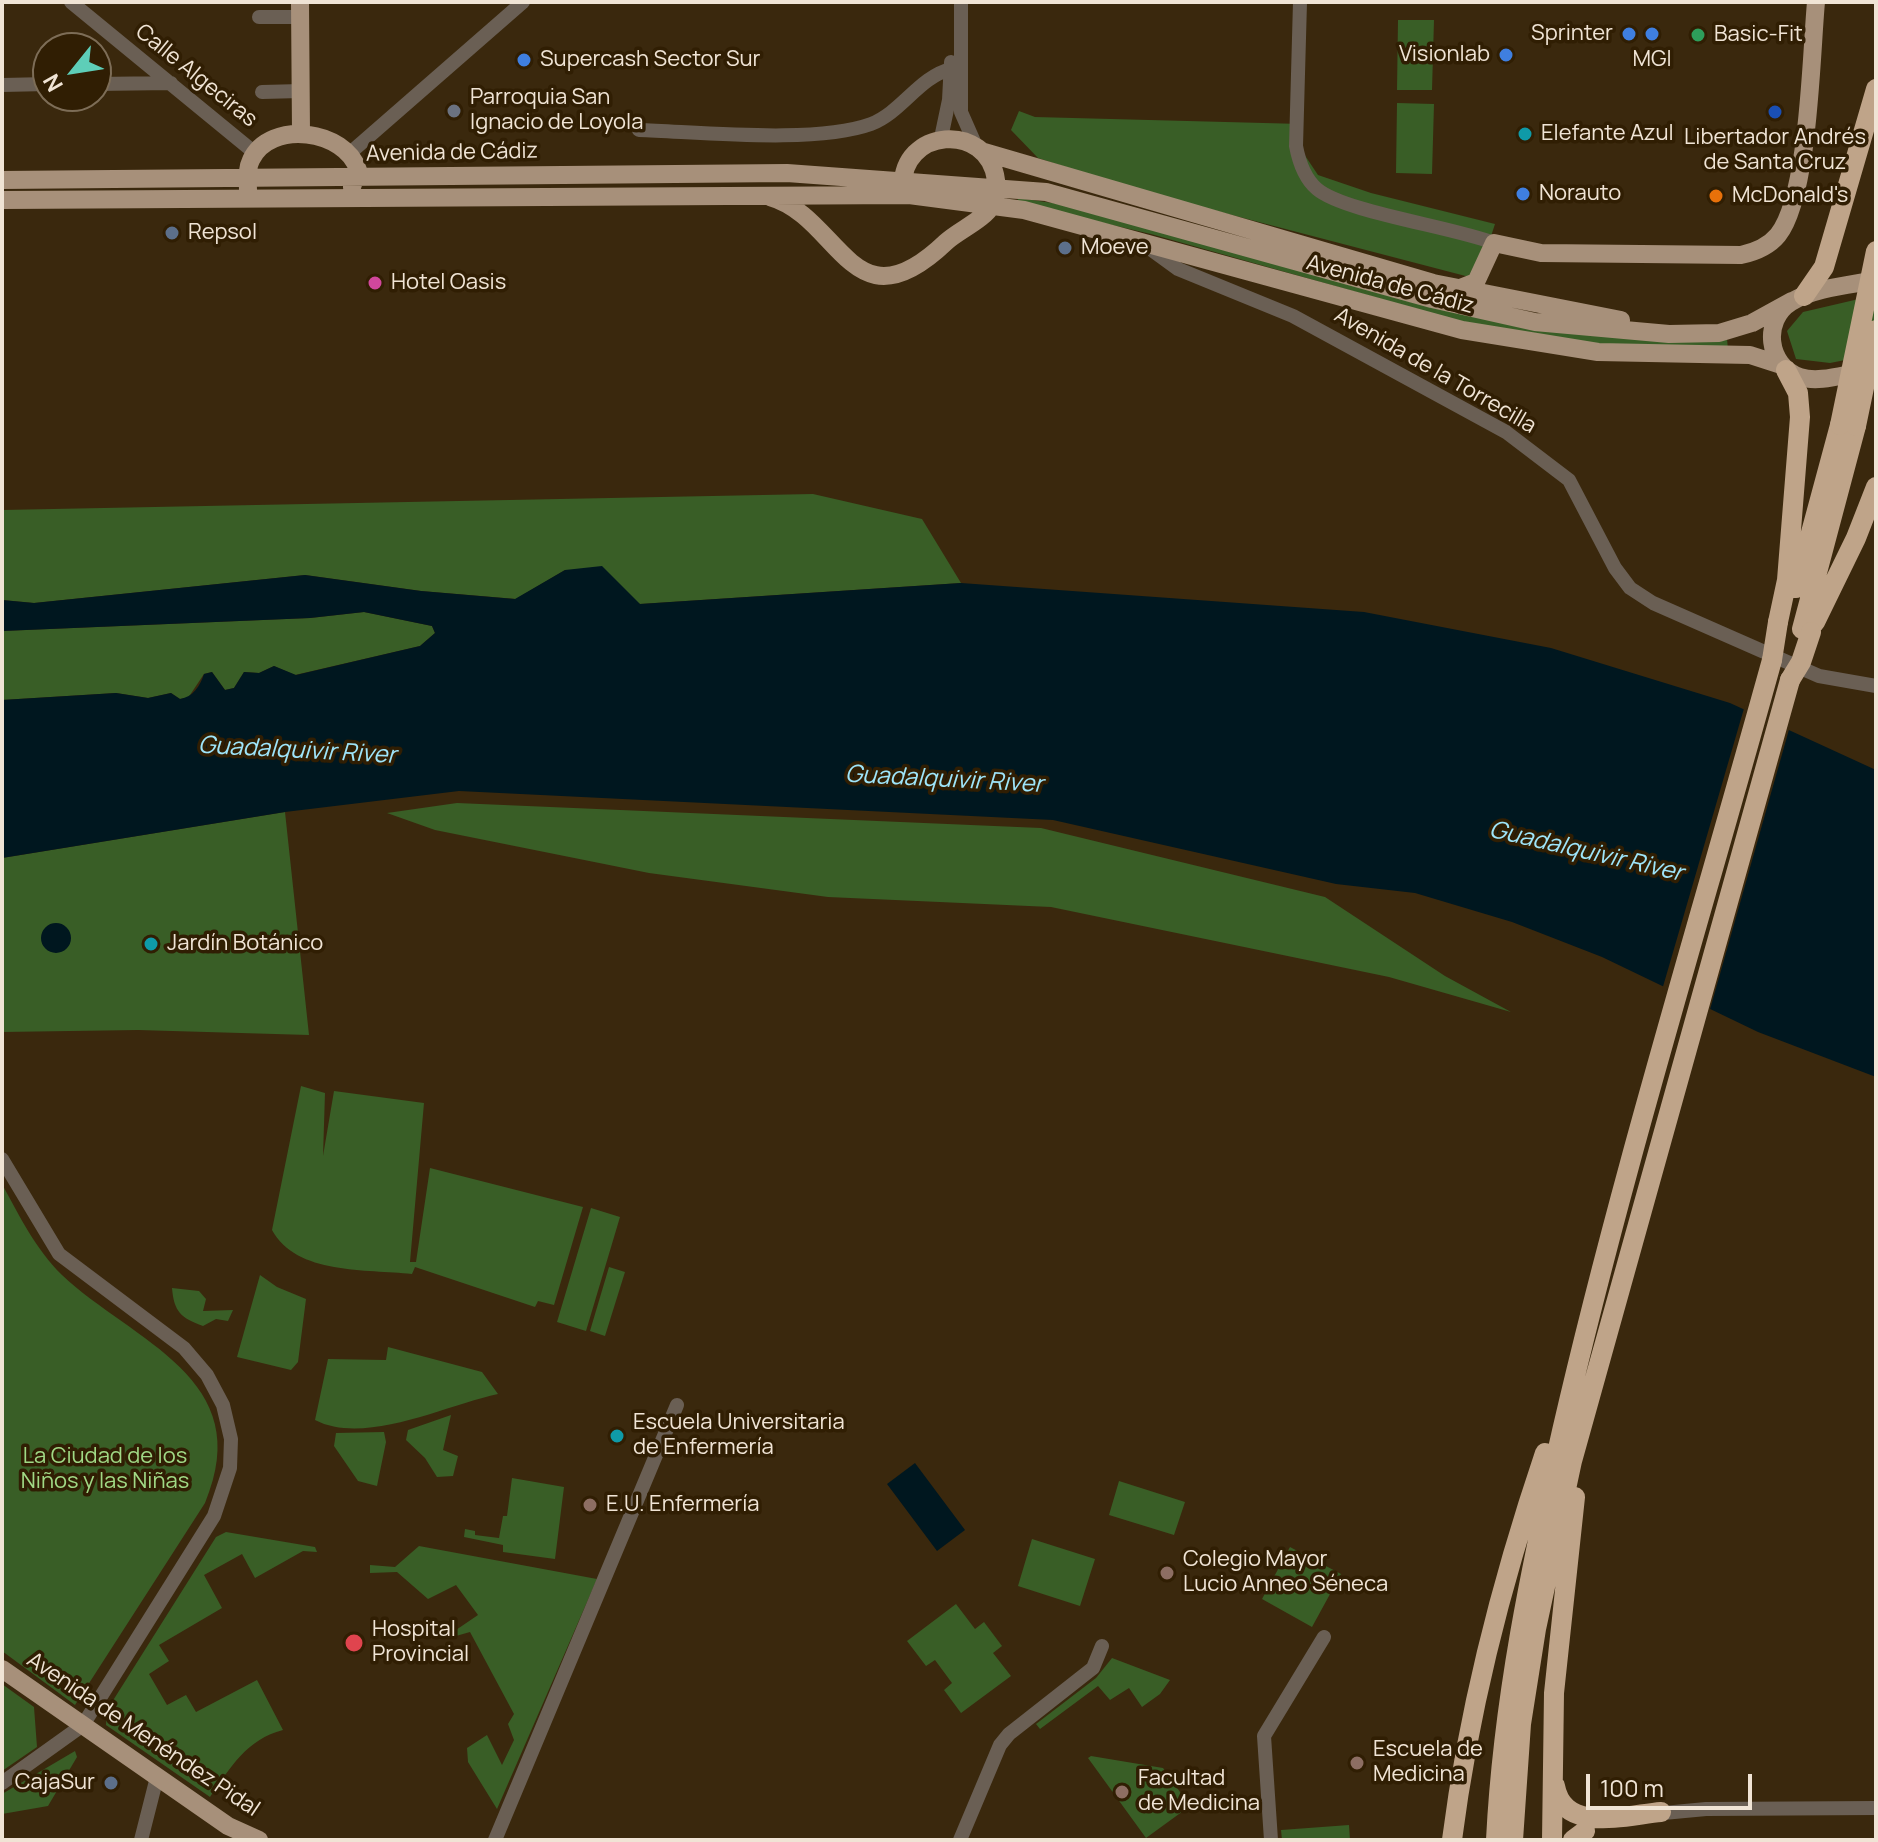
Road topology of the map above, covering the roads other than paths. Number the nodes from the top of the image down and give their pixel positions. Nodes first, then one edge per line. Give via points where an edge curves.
1 (71, 2) edge
2 (523, 2) edge
3 (954, 2) edge
4 (961, 2) edge
5 (1300, 2) edge
6 (1816, 2) edge
7 (300, 9) edge
8 (259, 17) dead end
9 (951, 69) junction
10 (171, 83) junction
11 (32, 84) edge
12 (112, 84) edge
13 (2, 85) edge
14 (1876, 89) edge
15 (301, 91) junction
16 (262, 92) dead end
17 (639, 130) dead end
18 (301, 133) junction
19 (941, 138) junction
20 (917, 151) junction
21 (255, 153) junction
22 (350, 153) junction
23 (985, 155) junction
24 (855, 176) junction
25 (358, 179) junction
26 (2, 180) edge
27 (906, 187) junction
28 (248, 189) junction
29 (1046, 192) junction
30 (759, 194) junction
31 (995, 195) junction
32 (275, 197) junction
33 (2, 200) edge
34 (1194, 233) junction
35 (1265, 235) junction
36 (1139, 239) junction
37 (1876, 251) edge
38 (1493, 252) junction
39 (1876, 280) edge
40 (1458, 289) junction
41 (1798, 299) junction
42 (1518, 302) junction
43 (1876, 330) edge
44 (1719, 333) junction
45 (1784, 367) junction
46 (1876, 369) edge
47 (1848, 426) junction
48 (1876, 487) edge
49 (1876, 525) edge
50 (1856, 538) junction
51 (1794, 627) junction
52 (1876, 686) edge
53 (2, 1159) edge
54 (1569, 1393) junction
55 (677, 1405) dead end
56 (1587, 1413) junction
57 (1324, 1637) dead end
58 (1102, 1646) dead end
59 (2, 1669) edge
60 (83, 1725) junction
61 (157, 1777) junction
62 (1554, 1782) junction
63 (2, 1783) edge
64 (1876, 1808) edge
65 (1661, 1812) junction
66 (1579, 1836) edge
67 (141, 1840) edge
68 (259, 1840) edge
69 (495, 1840) edge
70 (960, 1840) edge
71 (1271, 1840) edge
72 (1452, 1840) edge
73 (1496, 1840) edge
74 (1513, 1840) edge
75 (1555, 1840) edge

1 - 10 street, Calle Algeciras
2 - 22 street
3 - 9 street
4 - 23 street via 961,112
5 - 38 street via 1296,146 1300,165 1316,188 1337,200 1455,229
6 - 38 main road via 1802,153 1794,197 1777,236 1741,255
7 - 8 street
7 - 15 main road
9 - 17 street via 933,75 887,116 836,132
9 - 19 street
10 - 12 street
10 - 21 street, Calle Algeciras
11 - 13 street
14 - 41 highway via 1824,267
15 - 16 street
15 - 18 main road
18 - 21 main road via 267,143
18 - 22 main road
19 - 20 main road
19 - 23 main road via 956,138
20 - 24 main road
20 - 27 main road
21 - 28 main road
22 - 25 main road
23 - 29 main road, Avenida de Cádiz
23 - 31 main road
23 - 35 main road, Avenida de Cádiz
24 - 25 main road, Avenida de Cádiz
24 - 27 main road, Avenida de Cádiz
25 - 28 main road, Avenida de Cádiz
25 - 32 main road via 348,188 297,189
26 - 28 main road, Avenida de Cádiz
27 - 30 main road, Avenida de Cádiz
27 - 31 main road, Avenida de Cádiz
28 - 32 main road, Avenida de Cádiz
28 - 33 main road, Avenida de Cádiz
29 - 31 main road, Avenida de Cádiz
29 - 34 main road, Avenida de Cádiz
30 - 31 main road, Avenida de Cádiz via 797,210 851,264 889,275 921,264
30 - 32 main road, Avenida de Cádiz
31 - 36 main road, Avenida de Cádiz
34 - 35 main road, Avenida de Cádiz
34 - 44 main road, Avenida de Cádiz via 1510,317 1629,331
35 - 40 main road, Avenida de Cádiz
36 - 45 main road, Avenida de Cádiz via 1462,330 1598,352 1750,355
36 - 52 street, Avenida de la Torrecilla via 1178,269 1274,307 1494,424 1563,474 1576,489 1615,568 1630,588 1653,603 1819,676
37 - 47 highway, bridge
38 - 40 main road via 1476,282
38 - 42 main road via 1495,288
39 - 41 main road, Avenida de Cádiz
40 - 42 main road, Avenida de Cádiz
41 - 44 main road, Avenida de Cádiz
41 - 45 main road via 1779,314 1773,328 1773,347
42 - 44 main road, Avenida de Cádiz
43 - 47 highway, bridge
45 - 46 main road, Avenida de Cádiz via 1815,379
45 - 51 highway via 1798,393 1800,417 1787,580
47 - 51 highway
48 - 50 highway
49 - 50 highway
50 - 51 highway via 1832,581
51 - 54 highway, bridge via 1772,660
51 - 56 highway via 1790,680
53 - 60 street via 59,1254 184,1348 207,1375 223,1405 231,1439 230,1468 214,1516
54 - 72 highway via 1497,1608 1461,1771
54 - 73 highway via 1519,1632 1506,1713
55 - 69 street
56 - 62 highway via 1554,1693
56 - 74 highway via 1564,1492 1536,1629 1521,1724
57 - 71 street via 1264,1736
58 - 70 street via 1093,1668 1000,1745
59 - 60 main road, Avenida de Menéndez Pidal
60 - 61 main road, Avenida de Menéndez Pidal
60 - 63 street
61 - 67 street
61 - 68 main road, Avenida de Menéndez Pidal via 228,1826
62 - 65 highway via 1563,1807 1580,1816
62 - 75 highway
64 - 65 street
65 - 66 street
66 - 75 street

